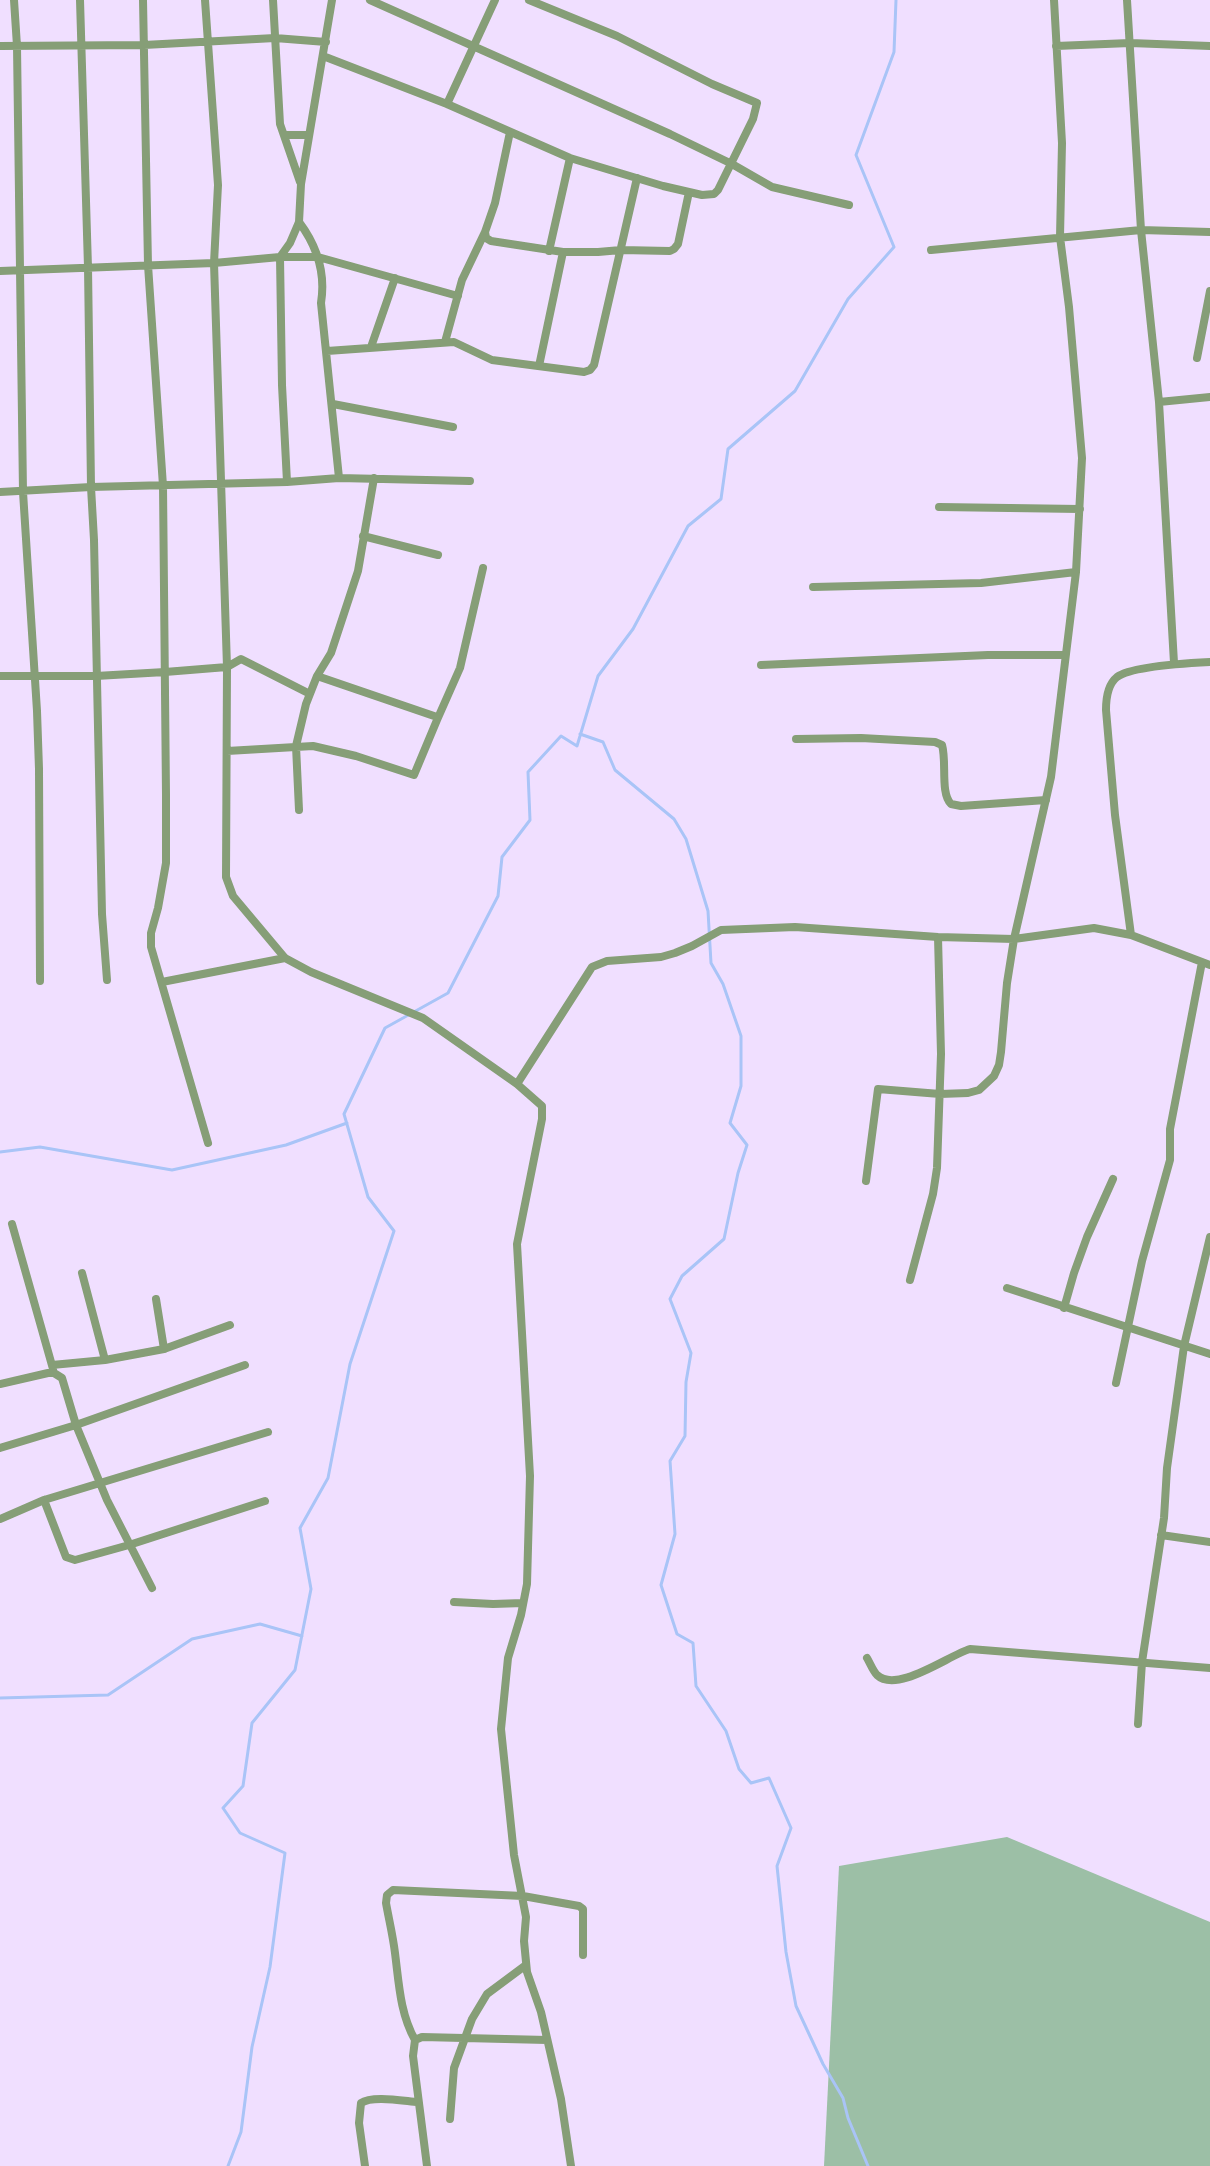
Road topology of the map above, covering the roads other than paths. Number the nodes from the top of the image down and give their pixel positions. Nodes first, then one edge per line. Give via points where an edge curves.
1 (14, 0) edge
2 (80, 0) edge
3 (143, 0) edge
4 (204, 0) edge
5 (273, 0) edge
6 (332, 0) edge
7 (370, 0) edge
8 (495, 0) edge
9 (529, 0) edge
10 (1054, 0) edge
11 (1127, 0) edge
12 (275, 38) junction
13 (208, 41) junction
14 (326, 42) junction
15 (1130, 44) junction
16 (144, 45) junction
17 (473, 45) junction
18 (0, 46) edge
19 (17, 46) junction
20 (81, 46) junction
21 (1056, 46) junction
22 (1210, 46) edge
23 (323, 56) junction
24 (447, 104) junction
25 (510, 132) junction
26 (284, 135) junction
27 (309, 135) junction
28 (570, 158) junction
29 (732, 164) junction
30 (637, 178) junction
31 (301, 184) junction
32 (689, 192) junction
33 (849, 205) dead end
34 (299, 222) junction
35 (1141, 230) junction
36 (485, 232) junction
37 (1210, 232) edge
38 (1060, 237) junction
39 (621, 250) junction
40 (931, 250) dead end
41 (550, 251) junction
42 (563, 252) junction
43 (280, 257) junction
44 (318, 257) junction
45 (214, 263) junction
46 (148, 265) junction
47 (88, 267) junction
48 (21, 270) junction
49 (0, 271) edge
50 (395, 278) junction
51 (1210, 291) edge
52 (458, 296) junction
53 (445, 342) junction
54 (371, 347) junction
55 (327, 350) junction
56 (1197, 358) dead end
57 (539, 366) junction
58 (1210, 397) edge
59 (1159, 402) junction
60 (333, 404) junction
61 (453, 427) dead end
62 (339, 478) junction
63 (374, 478) junction
64 (470, 481) dead end
65 (287, 482) junction
66 (222, 485) junction
67 (163, 486) junction
68 (91, 487) junction
69 (0, 492) edge
70 (23, 492) junction
71 (939, 507) dead end
72 (1080, 509) junction
73 (364, 536) junction
74 (438, 555) dead end
75 (484, 568) dead end
76 (1076, 572) junction
77 (813, 587) dead end
78 (1065, 655) junction
79 (1210, 662) edge
80 (1174, 663) junction
81 (761, 665) dead end
82 (227, 667) junction
83 (165, 672) junction
84 (0, 676) edge
85 (34, 676) junction
86 (96, 676) junction
87 (317, 676) junction
88 (310, 694) junction
89 (437, 720) junction
90 (796, 739) dead end
91 (296, 746) junction
92 (227, 751) junction
93 (1046, 800) junction
94 (298, 810) dead end
95 (1131, 935) junction
96 (938, 937) junction
97 (1014, 939) junction
98 (285, 958) junction
99 (1202, 962) junction
100 (1210, 965) edge
101 (107, 980) dead end
102 (40, 981) dead end
103 (162, 982) junction
104 (517, 1084) junction
105 (940, 1094) junction
106 (208, 1143) dead end
107 (1113, 1179) dead end
108 (866, 1181) dead end
109 (12, 1224) dead end
110 (1210, 1237) edge
111 (82, 1273) dead end
112 (910, 1280) dead end
113 (1007, 1288) dead end
114 (156, 1299) dead end
115 (1064, 1308) junction
116 (230, 1325) dead end
117 (1128, 1328) junction
118 (1184, 1346) junction
119 (164, 1350) junction
120 (1210, 1354) edge
121 (105, 1360) junction
122 (245, 1365) dead end
123 (53, 1369) junction
124 (0, 1384) edge
125 (1116, 1384) dead end
126 (76, 1425) junction
127 (268, 1432) dead end
128 (0, 1448) edge
129 (102, 1484) junction
130 (44, 1500) junction
131 (265, 1500) dead end
132 (0, 1519) edge
133 (1161, 1535) junction
134 (1210, 1542) edge
135 (129, 1545) junction
136 (152, 1588) dead end
137 (454, 1602) dead end
138 (523, 1603) junction
139 (867, 1658) dead end
140 (1142, 1662) junction
141 (1210, 1668) edge
142 (1138, 1724) dead end
143 (523, 1896) junction
144 (582, 1955) dead end
145 (526, 1965) junction
146 (466, 2039) junction
147 (414, 2040) junction
148 (547, 2040) junction
149 (418, 2102) junction
150 (450, 2119) dead end
151 (365, 2166) edge
152 (427, 2166) edge
153 (571, 2166) edge

1 - 19 street
2 - 20 street
3 - 16 street
4 - 13 street
5 - 12 street
6 - 14 street
7 - 17 street
8 - 17 street
9 - 29 street via 618,36 712,84 757,102 753,119
10 - 21 street
11 - 15 street
12 - 13 street
12 - 14 street
12 - 26 street via 280,124
13 - 16 street
13 - 45 street via 218,185
14 - 23 street
15 - 21 street
15 - 22 street
15 - 35 street
16 - 20 street
16 - 46 street
17 - 24 street
17 - 29 street
18 - 19 street
19 - 20 street
19 - 48 street
20 - 47 street
21 - 38 street via 1062,144
23 - 24 street
23 - 27 street
24 - 25 street
25 - 28 street
25 - 36 street via 495,203
26 - 27 street
26 - 31 street
27 - 31 street
28 - 30 street
28 - 41 street
29 - 32 street via 714,194
29 - 33 street via 772,187
30 - 32 street
30 - 39 street
31 - 34 street
32 - 39 street via 678,244 674,249
34 - 43 street
34 - 44 street via 309,235
35 - 37 street
35 - 38 street
35 - 59 street
36 - 41 street via 491,241
36 - 52 street via 462,280
38 - 40 street
38 - 72 street via 1079,413 1082,458
39 - 42 street
39 - 57 street via 594,365 584,372
41 - 42 street
42 - 57 street
43 - 44 street
43 - 45 street
43 - 65 street
44 - 50 street
44 - 55 street via 323,279 321,303
45 - 46 street
45 - 66 street
46 - 47 street
46 - 67 street
47 - 48 street
47 - 68 street
48 - 49 street
48 - 70 street
50 - 52 street
50 - 54 street
51 - 56 street
52 - 53 street
53 - 54 street
53 - 57 street via 454,342 492,360
54 - 55 street
55 - 60 street
58 - 59 street
59 - 80 street
60 - 61 street
60 - 62 street
62 - 63 street
62 - 65 street
63 - 64 street
63 - 73 street
65 - 66 street
66 - 67 street
66 - 82 street
67 - 68 street
67 - 83 street
68 - 70 street
68 - 86 street
69 - 70 street
70 - 85 street
71 - 72 street
72 - 76 street
73 - 74 street
73 - 87 street via 352,592 331,653
75 - 89 street via 460,668
76 - 77 street via 981,583
76 - 78 street
78 - 81 street via 988,655
78 - 93 street
79 - 80 street
80 - 95 street via 1121,675 1106,696 1115,814
82 - 83 street
82 - 88 street via 241,659
82 - 92 street
83 - 86 street
83 - 103 street via 166,863 151,933
84 - 85 street
85 - 86 street
85 - 102 street via 39,769
86 - 101 street via 102,914
87 - 88 street
87 - 89 street via 434,715
88 - 91 street
89 - 91 street via 414,775 356,756 313,746
90 - 93 street via 935,742 942,745 945,756 945,795 951,804
91 - 92 street
91 - 94 street
92 - 98 street via 226,877 233,896
93 - 97 street
95 - 97 street via 1094,928
95 - 99 street
96 - 97 street
96 - 104 street via 795,927 721,930 697,944 661,957 599,962 592,967
96 - 105 street
97 - 105 street via 999,1065 979,1090
98 - 103 street
98 - 104 street via 303,969 423,1018
99 - 100 street
99 - 117 street via 1170,1129 1170,1160 1142,1261
103 - 106 street
104 - 138 street via 538,1101 543,1112 517,1244 530,1476 527,1584
105 - 108 street via 878,1089
105 - 112 street via 934,1194
107 - 115 street via 1087,1237
109 - 123 street
110 - 118 street
111 - 121 street
113 - 115 street
114 - 119 street
115 - 117 street
116 - 119 street
117 - 118 street
117 - 125 street
118 - 120 street
118 - 133 street
119 - 121 street
121 - 123 street
122 - 126 street
123 - 124 street
123 - 126 street via 62,1378
126 - 128 street
126 - 129 street
127 - 129 street
129 - 130 street
129 - 135 street
130 - 132 street
130 - 135 street via 69,1559
131 - 135 street
133 - 134 street
133 - 140 street
135 - 136 street
137 - 138 street
138 - 143 street via 508,1658 501,1729 514,1855
139 - 140 street via 877,1675 887,1680 925,1671 970,1649
140 - 141 street
140 - 142 street
143 - 144 street via 583,1909
143 - 145 street
143 - 147 street via 392,1890 386,1895 401,2005
145 - 146 street via 487,1994 472,2019
145 - 148 street
146 - 147 street via 422,2037
146 - 148 street
146 - 150 street via 454,2068
147 - 149 street
148 - 153 street
149 - 151 street via 375,2099 361,2103 359,2123
149 - 152 street

